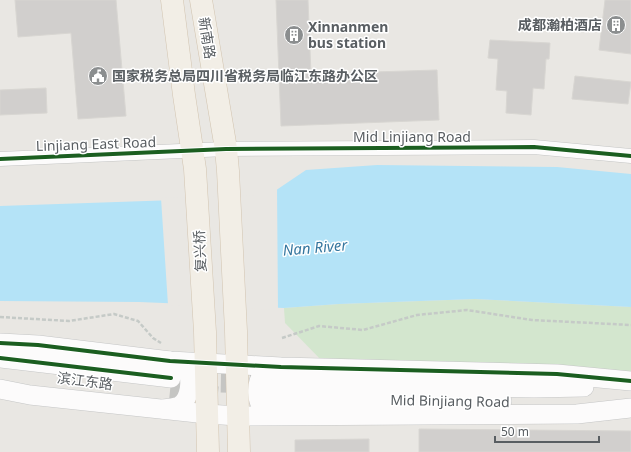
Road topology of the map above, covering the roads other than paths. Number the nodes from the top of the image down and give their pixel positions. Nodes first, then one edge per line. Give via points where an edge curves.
1 (172, 0) edge
2 (201, 0) edge
3 (226, 149) junction
4 (631, 156) edge
5 (0, 159) edge
6 (194, 160) junction
7 (0, 343) edge
8 (0, 358) edge
9 (206, 363) junction
10 (237, 366) junction
11 (281, 367) junction
12 (169, 369) junction
13 (0, 371) edge
14 (631, 381) edge
15 (631, 386) edge
16 (0, 389) edge
17 (631, 403) edge
18 (631, 408) edge
19 (162, 409) junction
20 (208, 414) junction
21 (278, 415) junction
22 (238, 416) junction
23 (208, 452) edge
24 (239, 452) edge

1 - 6 main road, 新南路
2 - 3 main road, 新南路
3 - 4 street, Mid Linjiang Road via 534,147
3 - 6 street, Mid Linjiang Road
3 - 10 main road, 新南路
5 - 6 street, Linjiang East Road
6 - 9 main road, 复兴桥
7 - 12 main road via 38,345
8 - 12 main road, 滨江东路
9 - 10 main road
9 - 12 main road
9 - 20 main road, 复兴桥
10 - 11 main road
10 - 22 main road
11 - 14 main road via 557,374
11 - 21 main road via 265,371 260,377 258,388 259,404 264,411
12 - 13 main road, 滨江东路
12 - 19 main road via 180,364 186,370 190,380 188,394 179,406
15 - 17 main road, Mid Binjiang Road via 271,391
16 - 19 main road via 30,395
18 - 21 main road via 577,414
19 - 20 main road
20 - 22 main road
20 - 23 main road, 复兴桥
21 - 22 main road
22 - 24 main road

